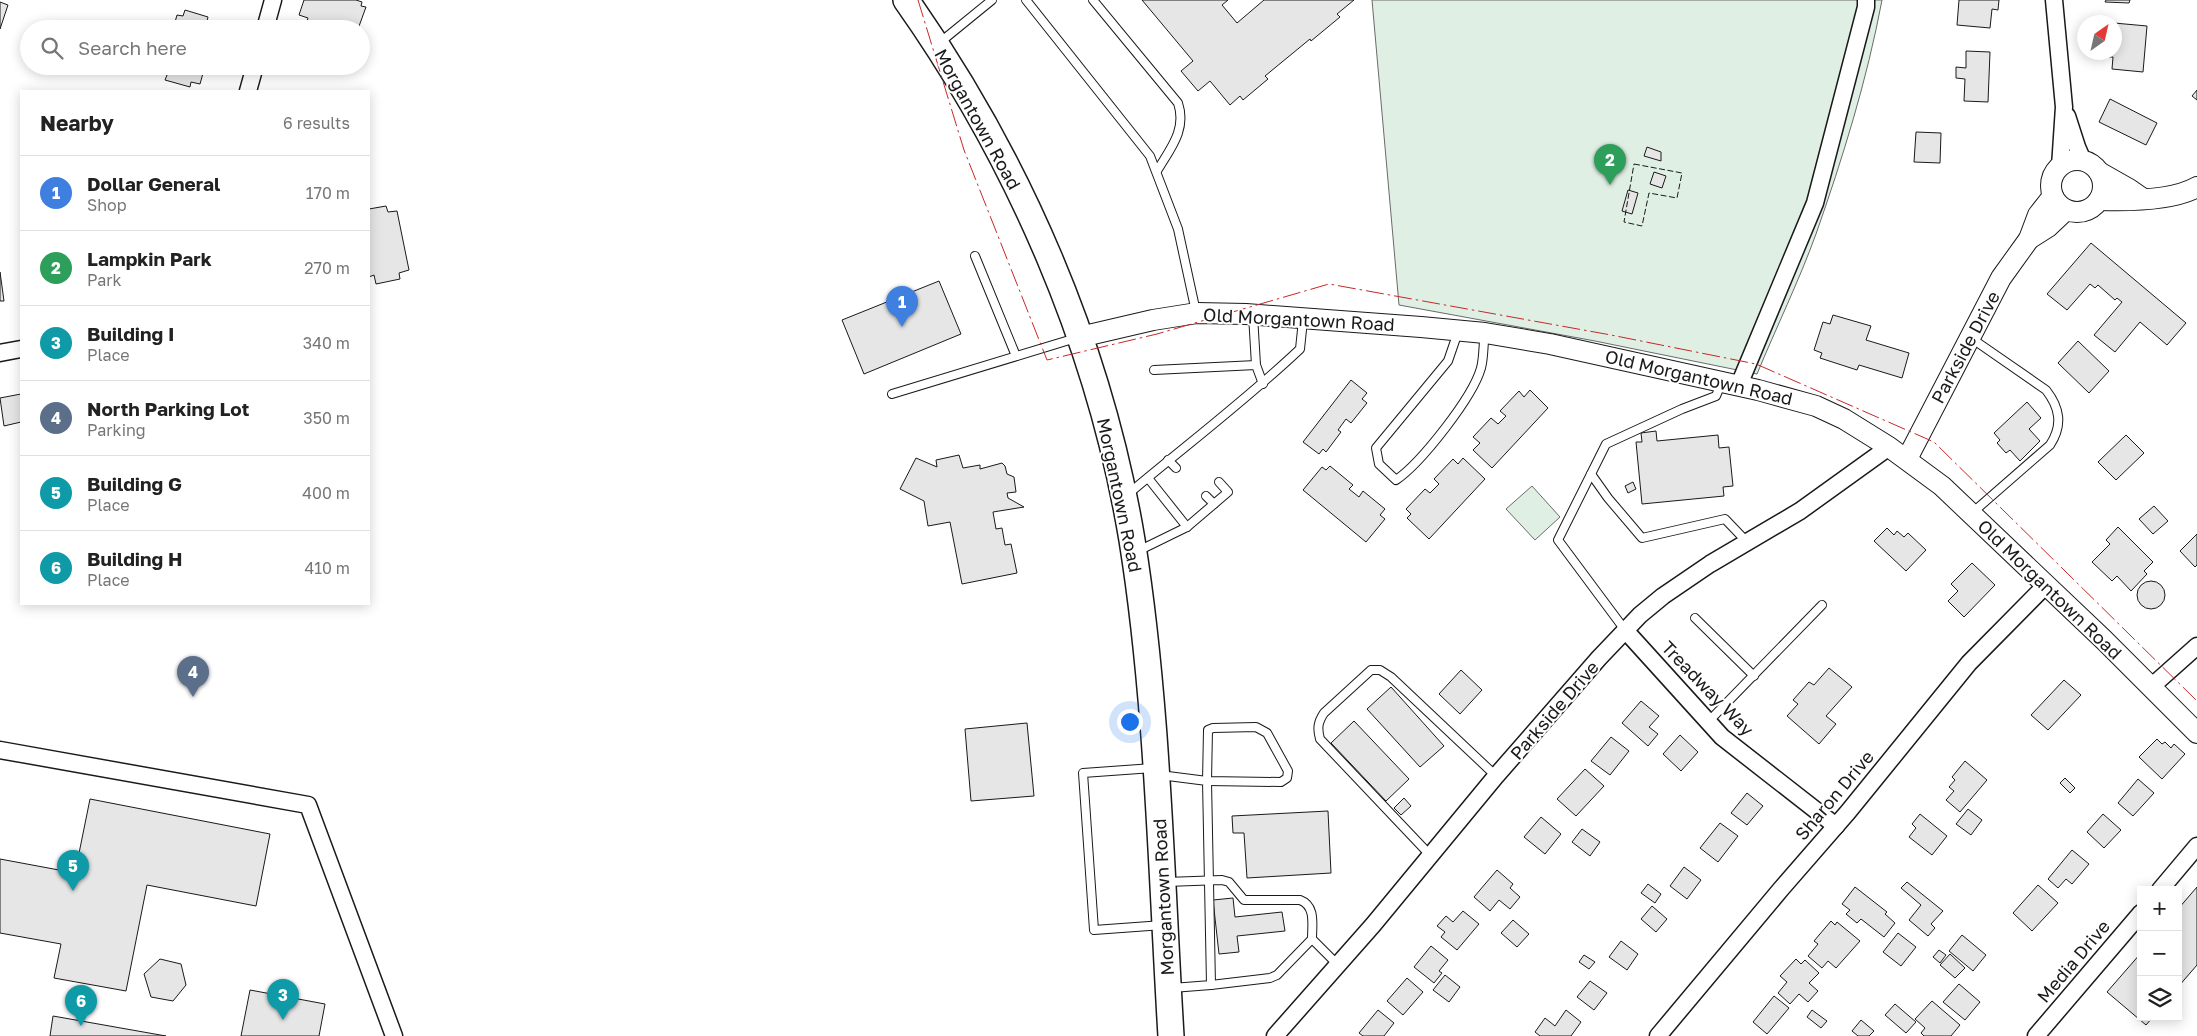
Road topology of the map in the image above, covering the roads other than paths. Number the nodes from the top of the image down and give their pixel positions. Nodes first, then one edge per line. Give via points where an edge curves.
1 (273, 0) edge
2 (906, 0) edge
3 (992, 0) edge
4 (1026, 0) edge
5 (1093, 0) edge
6 (1866, 0) edge
7 (2054, 0) edge
8 (267, 20) edge
9 (936, 45) junction
10 (252, 75) edge
11 (248, 90) edge
12 (2064, 107) junction
13 (2060, 167) junction
14 (2091, 167) junction
15 (1157, 170) junction
16 (2197, 187) edge
17 (2142, 198) junction
18 (2099, 200) junction
19 (2059, 203) junction
20 (975, 256) dead end
21 (1197, 314) junction
22 (1253, 315) junction
23 (1303, 318) junction
24 (1458, 330) junction
25 (1484, 333) junction
26 (1080, 337) junction
27 (1970, 338) junction
28 (20, 349) edge
29 (0, 352) edge
30 (1016, 356) junction
31 (1256, 364) junction
32 (1154, 370) dead end
33 (1263, 384) junction
34 (1730, 384) junction
35 (892, 394) dead end
36 (1184, 446) junction
37 (1889, 447) junction
38 (1190, 453) dead end
39 (1907, 459) junction
40 (1168, 460) junction
41 (1176, 468) dead end
42 (1591, 474) junction
43 (1148, 478) junction
44 (1219, 482) dead end
45 (1206, 496) dead end
46 (1124, 498) junction
47 (1214, 504) junction
48 (1972, 513) junction
49 (1188, 527) junction
50 (1747, 542) junction
51 (1134, 552) junction
52 (2046, 585) junction
53 (1822, 605) dead end
54 (1695, 618) dead end
55 (1625, 630) junction
56 (2197, 646) edge
57 (1754, 676) junction
58 (2151, 687) junction
59 (1708, 722) junction
60 (2197, 733) edge
61 (0, 750) edge
62 (1155, 771) junction
63 (1496, 776) junction
64 (1207, 781) junction
65 (1836, 826) junction
66 (2197, 846) edge
67 (1430, 855) junction
68 (1209, 880) junction
69 (1162, 882) junction
70 (2163, 886) edge
71 (2137, 918) edge
72 (1164, 925) junction
73 (1312, 938) junction
74 (1338, 965) junction
75 (1211, 986) junction
76 (1168, 988) junction
77 (394, 1036) edge
78 (1171, 1036) edge
79 (1275, 1036) edge
80 (1658, 1036) edge
81 (2036, 1036) edge

1 - 8 street
2 - 9 main road, Morgantown Road
3 - 9 lane
4 - 15 lane via 1139,140
5 - 15 lane via 1178,103 1181,125 1176,140
6 - 34 street via 1815,203
7 - 12 street
9 - 26 main road, Morgantown Road via 1014,181 1047,251
10 - 11 street
12 - 13 street
12 - 14 street via 2077,147
13 - 14 street via 2074,160
13 - 19 street via 2052,177 2051,186
14 - 17 street
14 - 18 street via 2102,181 2103,191
15 - 21 lane via 1178,229
16 - 17 street via 2176,196
17 - 18 street
18 - 19 street via 2084,212 2075,212
19 - 27 street, Parkside Drive via 2048,226 2029,239 2001,278
20 - 30 lane
21 - 22 street, Old Morgantown Road
21 - 26 street, Old Morgantown Road via 1152,320
22 - 23 street, Old Morgantown Road
22 - 31 lane
23 - 24 street, Old Morgantown Road
23 - 33 lane via 1300,349
24 - 25 street, Old Morgantown Road
24 - 25 lane via 1448,361 1376,448 1379,464 1396,480 1410,471 1459,410 1481,368
25 - 34 street, Old Morgantown Road
26 - 30 lane
26 - 46 main road, Morgantown Road
27 - 39 street, Parkside Drive
27 - 48 lane via 2046,390 2054,400 2059,424 2050,445
28 - 29 street
30 - 35 lane
31 - 32 lane
31 - 33 lane
33 - 36 lane
34 - 37 street, Old Morgantown Road via 1816,406
34 - 42 lane via 1716,396 1606,444
36 - 38 lane
36 - 40 lane
37 - 39 street, Old Morgantown Road
37 - 50 street, Parkside Drive via 1800,512
39 - 48 street, Old Morgantown Road
40 - 41 lane
40 - 43 lane
42 - 50 lane via 1642,538 1725,519
42 - 55 lane via 1558,540
43 - 46 lane
43 - 49 lane
44 - 47 lane via 1228,492
45 - 47 lane
46 - 51 main road, Morgantown Road
47 - 49 lane
48 - 52 street, Old Morgantown Road
49 - 51 lane
50 - 55 street, Parkside Drive via 1663,596
51 - 62 main road, Morgantown Road via 1144,630
52 - 58 street, Old Morgantown Road
52 - 65 street, Sharon Drive via 1970,663
53 - 57 lane
54 - 57 lane
55 - 59 street, Treadway Way
55 - 63 street, Parkside Drive
56 - 58 street
57 - 59 lane
58 - 60 street, Old Morgantown Road
59 - 65 street, Treadway Way via 1722,737
61 - 77 street via 308,805
62 - 64 lane
62 - 69 main road, Morgantown Road
62 - 72 lane via 1083,773 1094,930
63 - 67 street, Parkside Drive
63 - 67 lane via 1380,670 1371,670 1324,713 1319,721 1320,739
64 - 64 lane via 1281,782 1287,778 1288,772 1262,729 1256,726 1213,728 1207,735
64 - 68 lane
65 - 80 street, Sharon Drive
66 - 70 street
67 - 74 street, Parkside Drive
68 - 69 lane
68 - 73 lane via 1228,882 1244,900 1300,900 1307,903 1311,909
68 - 75 lane
69 - 72 main road, Morgantown Road
71 - 81 street, Media Drive
72 - 76 main road, Morgantown Road
73 - 74 lane
73 - 75 lane via 1277,975
74 - 79 street, Parkside Drive
75 - 76 lane
76 - 78 main road, Morgantown Road

